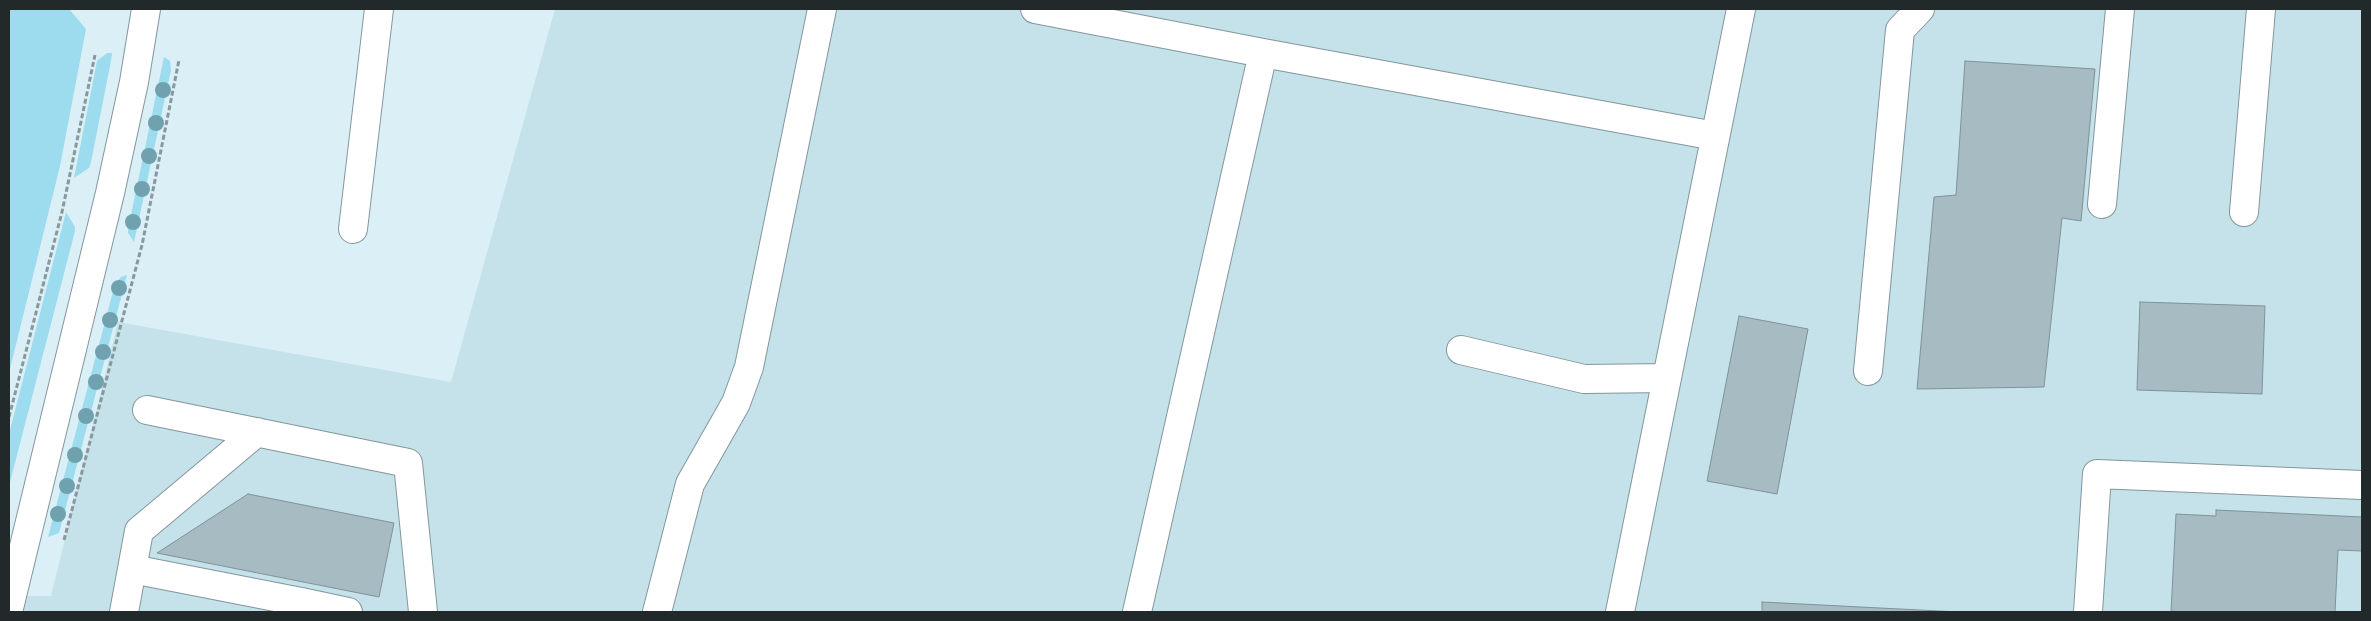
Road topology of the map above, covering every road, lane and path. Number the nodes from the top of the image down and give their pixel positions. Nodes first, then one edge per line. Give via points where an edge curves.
1 (146, 9) edge
2 (379, 9) edge
3 (822, 9) edge
4 (1035, 9) edge
5 (1740, 9) edge
6 (1920, 9) edge
7 (2120, 9) edge
8 (2261, 9) edge
9 (1263, 53) junction
10 (95, 55) dead end
11 (180, 60) dead end
12 (1715, 136) junction
13 (2102, 204) dead end
14 (2244, 212) dead end
15 (353, 229) dead end
16 (1461, 350) dead end
17 (1868, 371) dead end
18 (1667, 378) junction
19 (147, 410) dead end
20 (9, 417) edge
21 (258, 432) junction
22 (2362, 485) edge
23 (64, 540) dead end
24 (132, 569) junction
25 (300, 607) edge
26 (9, 608) edge
27 (124, 612) edge
28 (348, 612) edge
29 (423, 612) edge
30 (657, 612) edge
31 (1137, 612) edge
32 (1620, 612) edge
33 (2088, 612) edge

1 - 26 street via 110,193
2 - 15 street
3 - 30 street via 750,367 736,403 690,484
4 - 9 street
5 - 12 street
6 - 17 street via 1900,30
7 - 13 street
8 - 14 street
9 - 12 street
9 - 31 street
10 - 20 path via 62,212
11 - 23 path via 142,245
12 - 18 street
16 - 18 street via 1584,378
18 - 32 street
19 - 21 street
21 - 24 street via 139,531
21 - 29 street via 408,463
22 - 33 street via 2097,474
24 - 25 street
24 - 27 street
25 - 28 street

